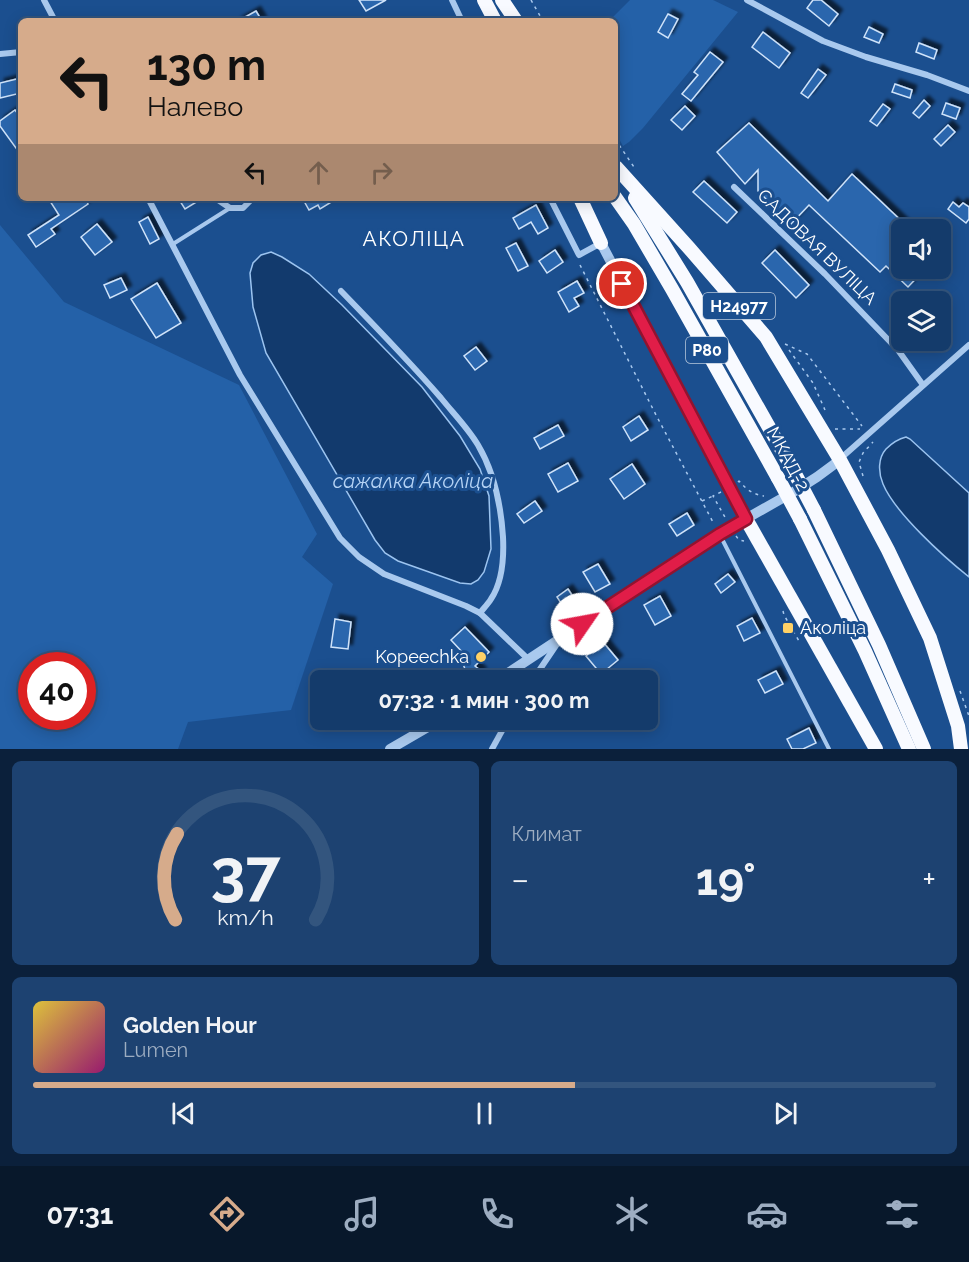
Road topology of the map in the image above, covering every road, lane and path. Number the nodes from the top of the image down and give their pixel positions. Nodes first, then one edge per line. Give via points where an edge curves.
1 (44, 0) edge
2 (452, 0) edge
3 (484, 0) edge
4 (502, 0) edge
5 (531, 0) edge
6 (747, 0) edge
7 (53, 18) edge
8 (461, 18) edge
9 (493, 18) edge
10 (514, 18) edge
11 (541, 18) edge
12 (18, 52) edge
13 (0, 54) edge
14 (969, 91) edge
15 (618, 170) edge
16 (618, 172) edge
17 (734, 187) dead end
18 (150, 201) edge
19 (220, 201) edge
20 (250, 201) edge
21 (552, 201) edge
22 (581, 201) edge
23 (618, 201) edge
24 (230, 208) junction
25 (601, 243) junction
26 (173, 244) junction
27 (579, 255) junction
28 (341, 291) dead end
29 (780, 341) dead end
30 (969, 345) edge
31 (923, 386) junction
32 (825, 411) dead end
33 (864, 429) dead end
34 (824, 434) junction
35 (840, 460) junction
36 (729, 487) junction
37 (770, 495) dead end
38 (713, 496) junction
39 (701, 501) junction
40 (746, 519) junction
41 (731, 527) junction
42 (718, 530) junction
43 (746, 541) dead end
44 (783, 608) dead end
45 (480, 613) junction
46 (562, 636) junction
47 (799, 641) dead end
48 (528, 659) junction
49 (512, 670) edge
50 (539, 670) edge
51 (423, 730) edge
52 (502, 730) edge
53 (390, 749) edge
54 (492, 749) edge
55 (829, 749) edge
56 (876, 749) edge
57 (909, 749) edge
58 (924, 749) edge
59 (962, 749) edge

1 - 7 street
2 - 8 street
3 - 9 highway
4 - 10 highway
5 - 11 path
6 - 14 street via 823,41
12 - 13 street
15 - 34 highway, Н24977 via 766,337
16 - 58 highway, Р80, bridge via 687,282 792,468 879,645
17 - 31 street, САДОВАЯ ВУЛІЦА via 898,350
18 - 26 street
19 - 24 street
20 - 24 street via 243,208
21 - 27 street
22 - 25 highway
23 - 57 highway, МКАД-2 / Р80, bridge via 672,288 800,519
24 - 26 lane
25 - 27 street
25 - 36 street
26 - 45 street via 240,375 340,538 384,574
27 - 39 path via 581,268
28 - 45 street via 464,425 490,470 502,524 503,554 496,590
29 - 32 path via 813,383
30 - 31 street
31 - 35 street
33 - 34 path via 833,429
34 - 35 highway, Н24977
35 - 40 street
35 - 59 highway, Н24977 via 930,638
36 - 37 path via 739,482 754,494
36 - 38 path
36 - 40 street
38 - 39 path
38 - 41 path
39 - 42 path
40 - 41 street
40 - 56 highway
41 - 42 street
41 - 43 path via 739,540
42 - 46 street
42 - 55 lane
44 - 47 path
45 - 48 street
46 - 48 street
46 - 50 street
48 - 49 street
51 - 53 street
52 - 54 street

